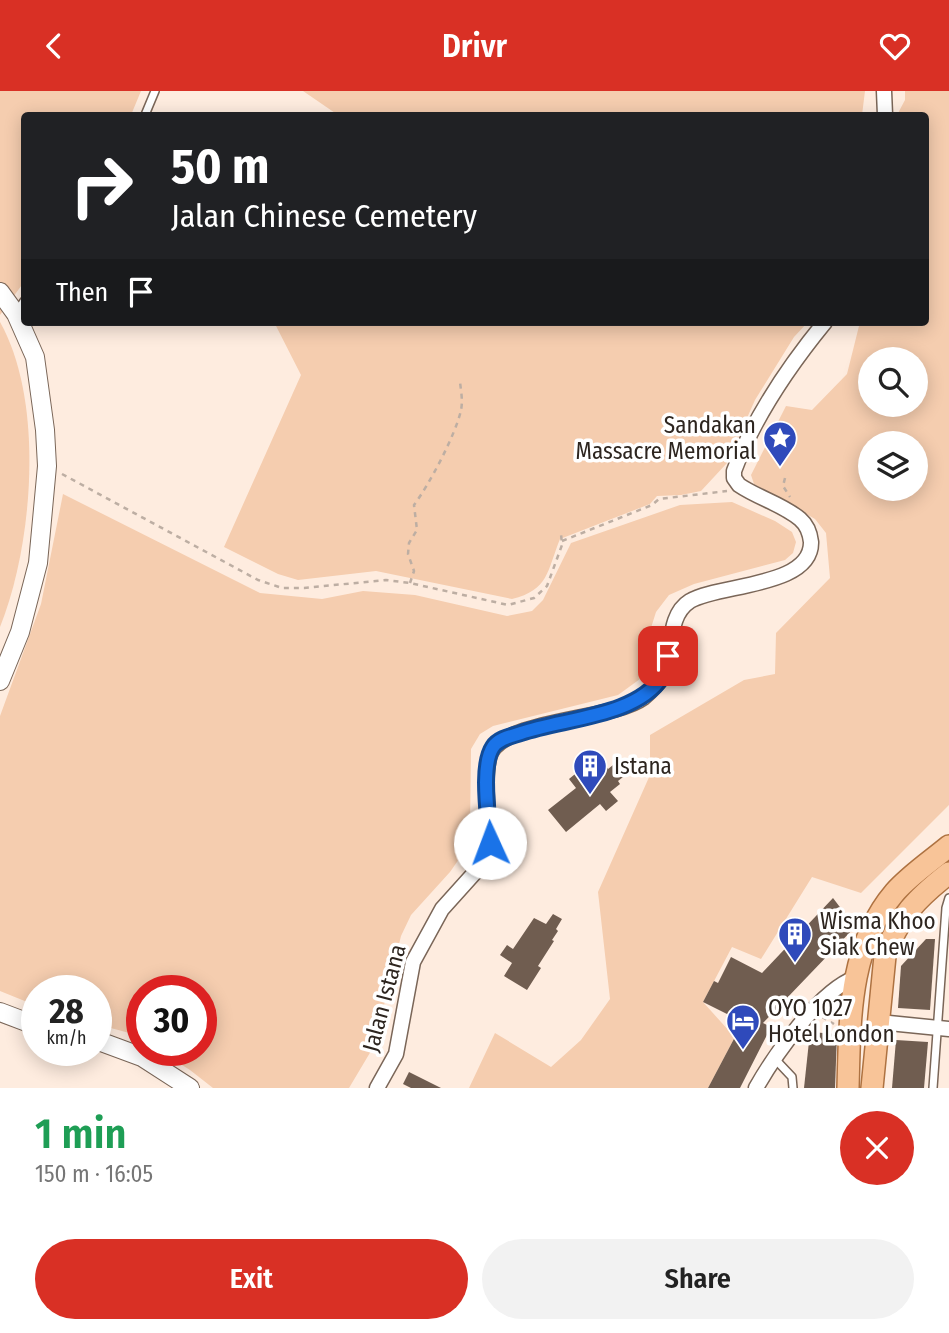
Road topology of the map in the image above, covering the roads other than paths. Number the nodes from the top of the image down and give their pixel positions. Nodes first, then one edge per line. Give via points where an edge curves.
1 (156, 91) edge
2 (884, 91) edge
3 (146, 112) edge
4 (885, 112) edge
5 (0, 292) edge
6 (20, 308) edge
7 (25, 326) edge
8 (822, 326) edge
9 (0, 681) edge
10 (949, 846) edge
11 (949, 873) edge
12 (949, 898) edge
13 (855, 978) junction
14 (0, 1012) edge
15 (851, 1016) junction
16 (21, 1020) edge
17 (879, 1022) junction
18 (943, 1028) edge
19 (112, 1046) edge
20 (775, 1059) junction
21 (760, 1084) edge
22 (190, 1088) edge
23 (377, 1088) edge
24 (793, 1088) edge
25 (848, 1088) edge
26 (872, 1088) edge
27 (933, 1088) edge

1 - 3 lane
2 - 4 street
5 - 6 street
7 - 9 street via 34,357 47,466 38,563 20,632
8 - 23 street, Jalan Istana via 773,393 734,471 739,485 802,521 811,537 807,559 791,571 756,584 708,593 688,602 676,616 663,676 643,698 622,708 547,724 498,741 487,773 488,854 442,909 413,962 396,1053
10 - 13 main road via 886,905 871,929
11 - 17 main road via 899,921 885,955
12 - 18 lane
13 - 15 main road
13 - 20 street via 837,986
14 - 16 street
15 - 17 main road
15 - 25 main road
17 - 18 street
17 - 26 main road
18 - 27 lane
19 - 22 street via 142,1057
20 - 21 street
20 - 24 lane via 792,1077

